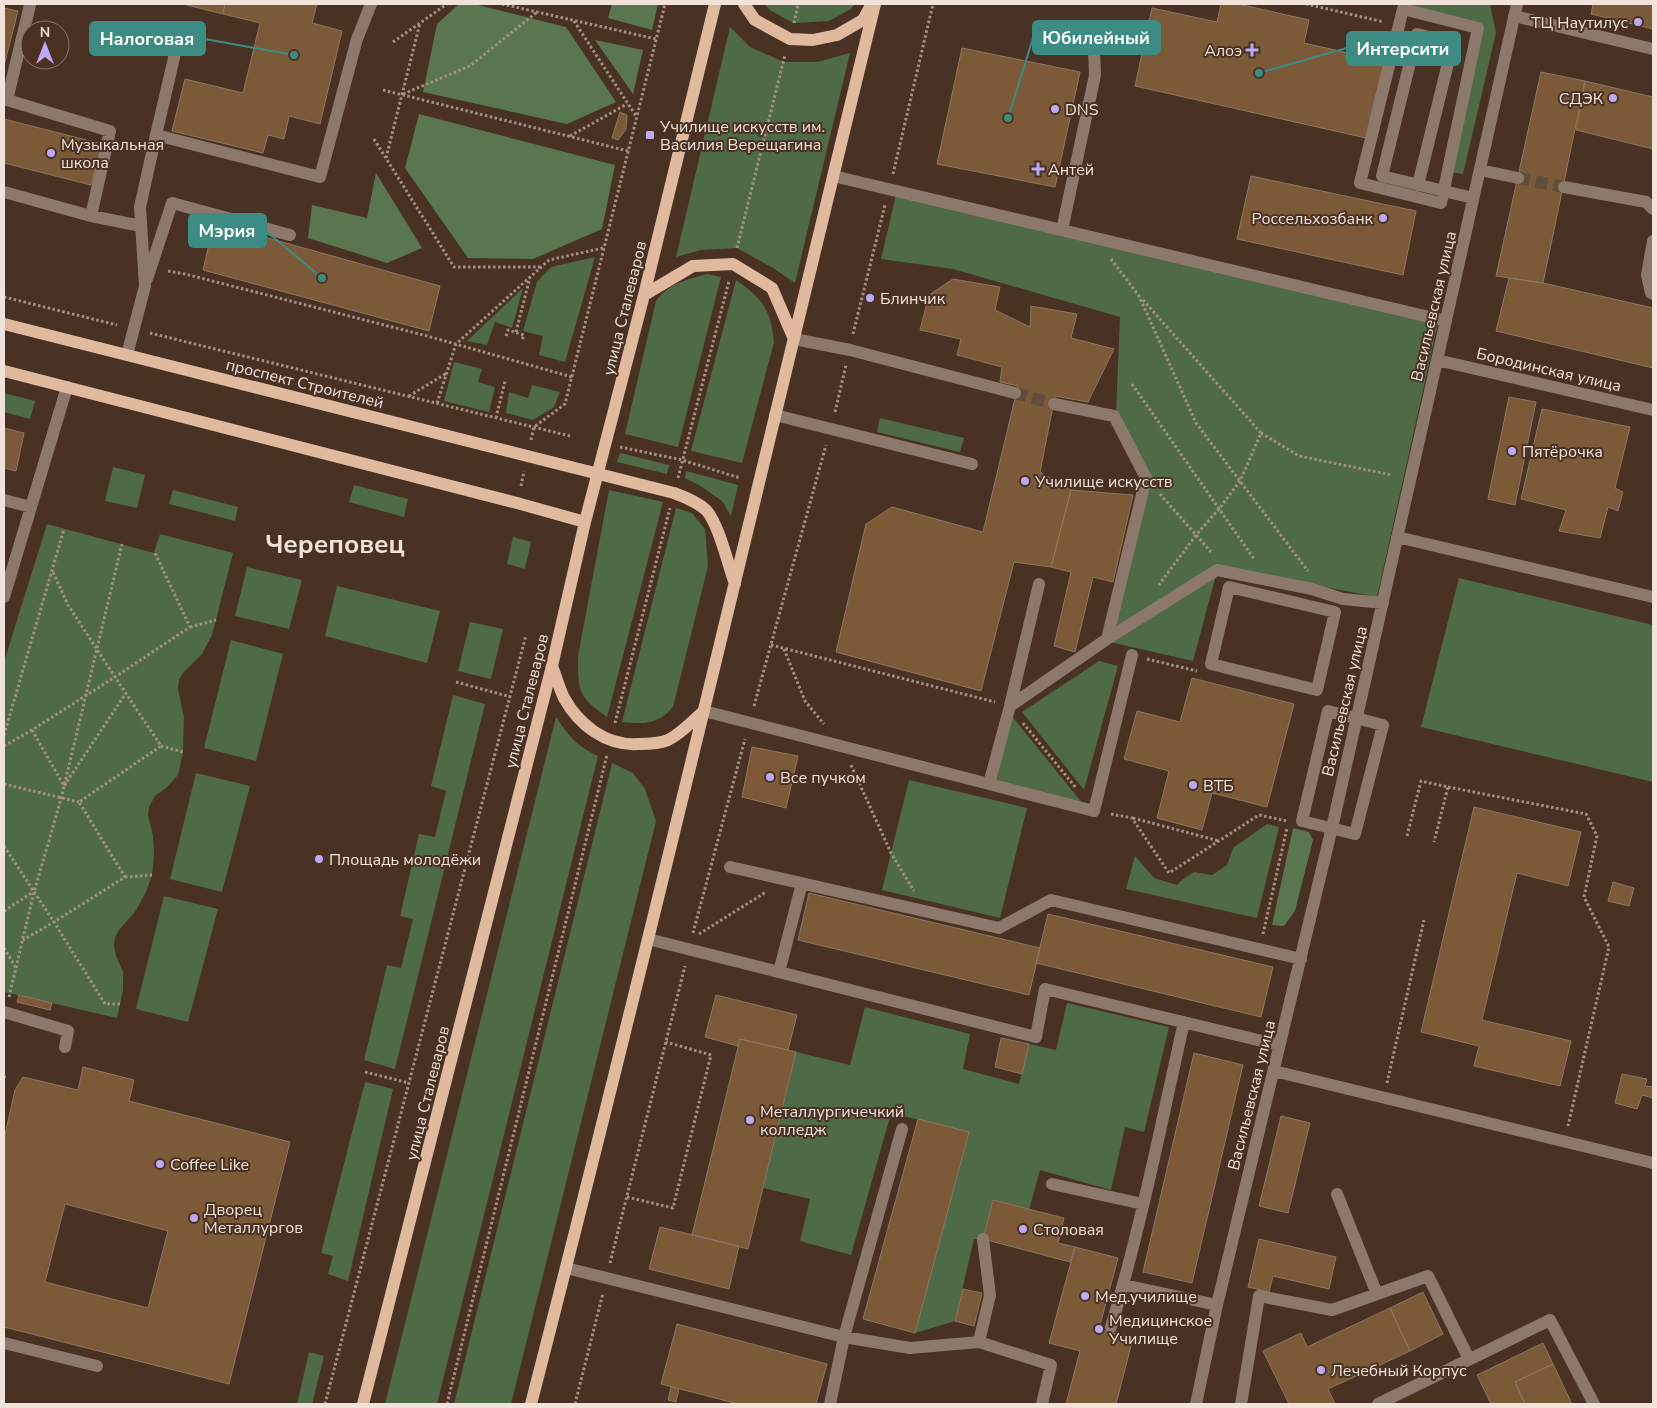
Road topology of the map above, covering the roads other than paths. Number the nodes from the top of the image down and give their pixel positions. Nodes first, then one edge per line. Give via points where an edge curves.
1 (372, 4) edge
2 (715, 4) edge
3 (744, 4) edge
4 (873, 4) edge
5 (30, 5) edge
6 (1516, 10) edge
7 (181, 28) dead end
8 (1094, 48) dead end
9 (1653, 49) edge
10 (156, 135) junction
11 (1480, 170) junction
12 (833, 176) junction
13 (1518, 178) tunnel mouth
14 (1418, 185) junction
15 (1564, 187) tunnel mouth
16 (1444, 191) junction
17 (4, 192) edge
18 (1473, 198) junction
19 (1653, 209) edge
20 (91, 216) junction
21 (141, 226) junction
22 (1062, 230) junction
23 (290, 235) dead end
24 (1653, 241) edge
25 (145, 286) junction
26 (1653, 294) edge
27 (644, 296) junction
28 (1446, 321) junction
29 (4, 324) edge
30 (794, 338) junction
31 (127, 355) junction
32 (1437, 360) junction
33 (4, 371) edge
34 (67, 387) junction
35 (1015, 394) tunnel mouth
36 (1054, 404) tunnel mouth
37 (1653, 410) edge
38 (775, 415) junction
39 (972, 464) dead end
40 (598, 473) junction
41 (4, 500) edge
42 (31, 507) junction
43 (585, 522) junction
44 (1398, 537) junction
45 (734, 584) junction
46 (1039, 584) dead end
47 (1312, 589) junction
48 (4, 597) edge
49 (1653, 597) edge
50 (1383, 603) junction
51 (1307, 605) junction
52 (1107, 639) junction
53 (1132, 655) road end
54 (552, 666) junction
55 (1010, 706) junction
56 (704, 711) junction
57 (1357, 718) junction
58 (989, 784) junction
59 (1332, 828) junction
60 (730, 867) dead end
61 (802, 883) junction
62 (648, 939) junction
63 (1300, 959) junction
64 (779, 972) junction
65 (5, 1013) edge
66 (1184, 1022) junction
67 (1280, 1045) junction
68 (65, 1047) dead end
69 (1274, 1070) junction
70 (902, 1129) dead end
71 (1653, 1163) edge
72 (1052, 1184) dead end
73 (1337, 1194) dead end
74 (1143, 1204) junction
75 (982, 1239) dead end
76 (566, 1268) junction
77 (1124, 1285) junction
78 (1377, 1294) junction
79 (1216, 1305) junction
80 (1111, 1327) dead end
81 (844, 1337) junction
82 (979, 1342) junction
83 (4, 1343) edge
84 (1470, 1359) junction
85 (97, 1366) dead end
86 (363, 1404) edge
87 (531, 1404) edge
88 (830, 1404) edge
89 (1042, 1404) edge
90 (1196, 1404) edge
91 (1241, 1404) edge
92 (1378, 1404) edge
93 (1594, 1404) edge

1 - 10 street via 358,39 320,177
2 - 27 main road, улица Сталеваров
3 - 4 main road via 755,20 790,39 813,40 837,35 863,20
4 - 12 main road
5 - 20 street via 7,100 110,131
6 - 9 street
6 - 11 street, Васильевская улица
7 - 10 street
8 - 22 street via 1095,75
10 - 21 street via 140,207
11 - 13 street
11 - 18 street, Васильевская улица
12 - 22 street
12 - 30 main road
14 - 14 street via 1382,176 1417,34 1453,43
14 - 16 street
15 - 19 street via 1639,200
16 - 16 street via 1441,204 1360,183 1403,9 1478,28
16 - 18 street
17 - 20 street
18 - 28 street, Васильевская улица
20 - 21 street
21 - 25 street
22 - 28 street
23 - 25 street via 172,204
24 - 26 street via 1646,275
25 - 31 street
27 - 30 main road via 693,266 733,264 772,288
27 - 40 main road, улица Сталеваров
28 - 32 street, Васильевская улица
29 - 31 main road, проспект Строителей
30 - 35 street
30 - 38 main road
31 - 40 main road, проспект Строителей
32 - 37 street, Бородинская улица
32 - 44 street, Васильевская улица
33 - 34 main road
34 - 42 street
34 - 43 main road
36 - 52 street via 1114,416 1146,478
38 - 39 street
38 - 45 main road
40 - 43 main road, улица Сталеваров
40 - 45 main road, проспект Строителей via 674,493 706,511 716,526
41 - 42 street
42 - 48 street
43 - 54 main road, улица Сталеваров
44 - 49 street
44 - 50 street, Васильевская улица
45 - 56 main road
46 - 55 street
47 - 50 street via 1343,599
47 - 51 street
47 - 52 street via 1217,570
50 - 57 street, Васильевская улица
51 - 51 street via 1229,587 1211,664 1317,690 1335,612
52 - 55 street
53 - 58 street via 1094,811
54 - 56 main road via 564,697 577,718 610,740 630,745 666,741
54 - 86 main road, улица Сталеваров
55 - 58 street
56 - 58 street
56 - 62 main road
57 - 59 street, Васильевская улица
57 - 59 street via 1382,725 1355,834
57 - 59 street via 1328,711 1302,820
59 - 63 street, Васильевская улица
60 - 61 street
61 - 63 street via 999,928 1051,900
61 - 64 street
62 - 64 street
62 - 76 main road
63 - 67 street, Васильевская улица
64 - 66 street via 1036,1037 1045,989
65 - 68 street via 68,1031
66 - 67 street
66 - 74 street
67 - 69 street, Васильевская улица
69 - 71 street
69 - 79 street, Васильевская улица
70 - 81 street
72 - 74 street
73 - 78 street
74 - 77 street
75 - 82 street via 990,1295
76 - 81 street
76 - 87 main road
77 - 79 street
77 - 80 street
78 - 84 street via 1428,1276
78 - 91 street via 1332,1310 1259,1296
79 - 90 street, Васильевская улица
81 - 82 street via 910,1348
81 - 88 street
82 - 89 street via 1051,1365
83 - 85 street
84 - 92 street
84 - 93 street via 1550,1320

